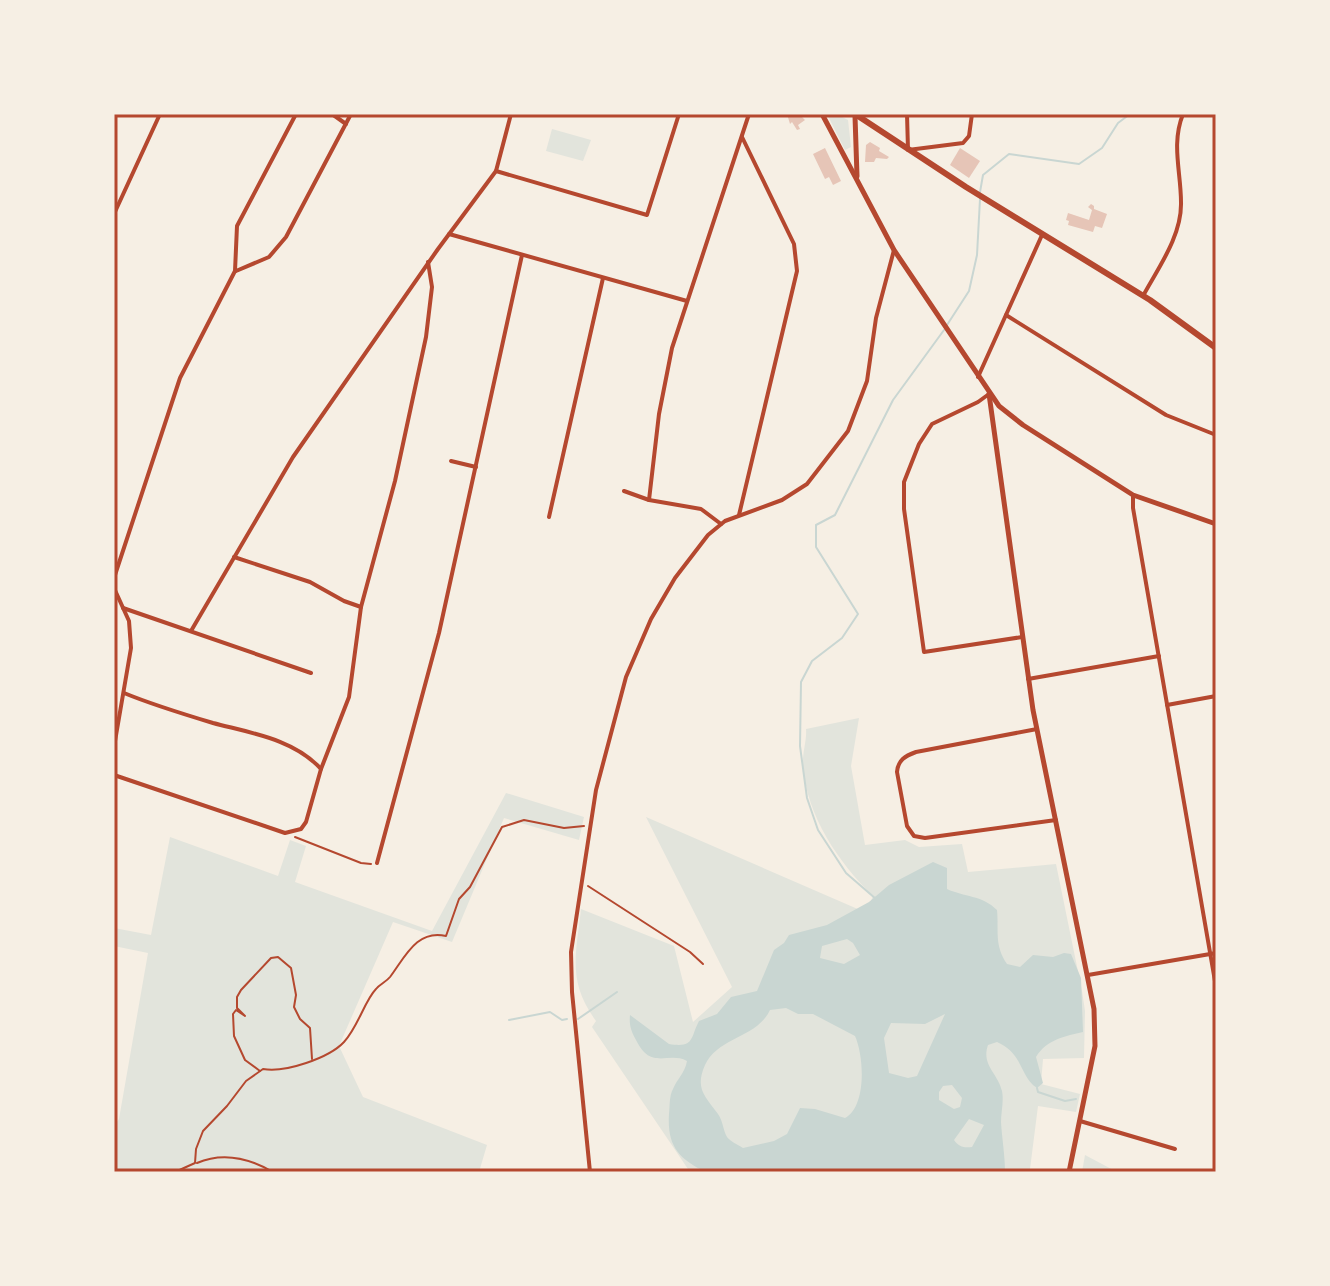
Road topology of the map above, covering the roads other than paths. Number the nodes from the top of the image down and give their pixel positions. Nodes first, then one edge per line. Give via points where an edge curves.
1 (160, 114) edge
2 (296, 114) edge
3 (332, 114) edge
4 (351, 114) edge
5 (511, 114) edge
6 (679, 114) edge
7 (749, 114) edge
8 (822, 114) edge
9 (907, 114) edge
10 (972, 114) edge
11 (1183, 114) edge
12 (855, 115) edge
13 (346, 124) junction
14 (742, 137) junction
15 (908, 150) junction
16 (496, 171) junction
17 (857, 177) junction
18 (114, 214) edge
19 (449, 234) junction
20 (1042, 235) junction
21 (894, 250) junction
22 (522, 255) junction
23 (428, 262) junction
24 (235, 271) junction
25 (603, 278) junction
26 (1143, 296) junction
27 (687, 301) junction
28 (1006, 315) junction
29 (1216, 348) edge
30 (978, 377) junction
31 (989, 394) junction
32 (1216, 435) edge
33 (451, 461) dead end
34 (476, 467) junction
35 (624, 491) dead end
36 (1133, 495) junction
37 (649, 500) junction
38 (739, 515) junction
39 (549, 517) dead end
40 (721, 524) junction
41 (1216, 524) edge
42 (234, 557) junction
43 (114, 578) edge
44 (114, 588) edge
45 (361, 607) junction
46 (123, 608) junction
47 (191, 631) junction
48 (1022, 637) junction
49 (1159, 656) junction
50 (311, 673) dead end
51 (1028, 679) junction
52 (124, 693) junction
53 (1216, 696) edge
54 (1167, 705) junction
55 (1037, 729) junction
56 (114, 747) edge
57 (321, 769) junction
58 (114, 775) edge
59 (1056, 820) junction
60 (377, 863) road end
61 (1213, 953) edge
62 (1088, 975) junction
63 (1216, 987) edge
64 (1080, 1121) junction
65 (1175, 1149) dead end
66 (590, 1172) edge
67 (1069, 1172) edge

1 - 18 street
2 - 24 street via 237,226
3 - 13 street
4 - 13 street
5 - 16 street
6 - 16 street via 647,215
7 - 14 street
8 - 17 street
9 - 15 street
10 - 15 street via 964,142
11 - 26 street via 1176,138 1178,226
12 - 15 main road
12 - 17 street
13 - 24 street via 286,237 269,257
14 - 27 street
14 - 38 street via 794,244 797,271
15 - 20 main road
16 - 19 street
17 - 21 street
19 - 22 street
19 - 23 street
20 - 26 main road
20 - 28 street
21 - 30 street
21 - 38 street via 867,381 848,431 807,484 782,500
22 - 25 street
22 - 34 street
23 - 42 street via 293,457
23 - 45 street via 432,287 423,350
24 - 43 street via 180,378
25 - 27 street
25 - 39 street
26 - 29 main road
27 - 37 street via 663,385
28 - 30 street
28 - 32 street via 1166,415
30 - 31 street
31 - 36 street via 1014,419
31 - 48 street
31 - 48 street via 929,426 905,477 904,509 924,652
33 - 34 street
34 - 60 street via 439,633
35 - 37 street
36 - 41 street
36 - 49 street
37 - 40 street via 701,509
38 - 40 street
40 - 66 street via 675,578 634,654 590,826 571,977
42 - 45 street via 310,582
42 - 47 street
44 - 46 street
45 - 57 street via 349,697
46 - 47 street
46 - 52 street via 131,648
47 - 50 street
48 - 51 street
49 - 51 street
49 - 54 street
51 - 55 street
52 - 56 street
52 - 57 street via 287,744
53 - 54 street
54 - 61 street
55 - 59 street
55 - 59 street via 904,758 897,772 907,826 914,836 925,838
57 - 58 street via 306,822 285,833
59 - 62 street
61 - 62 street
61 - 63 street
62 - 64 street via 1096,1038
64 - 65 street
64 - 67 street

